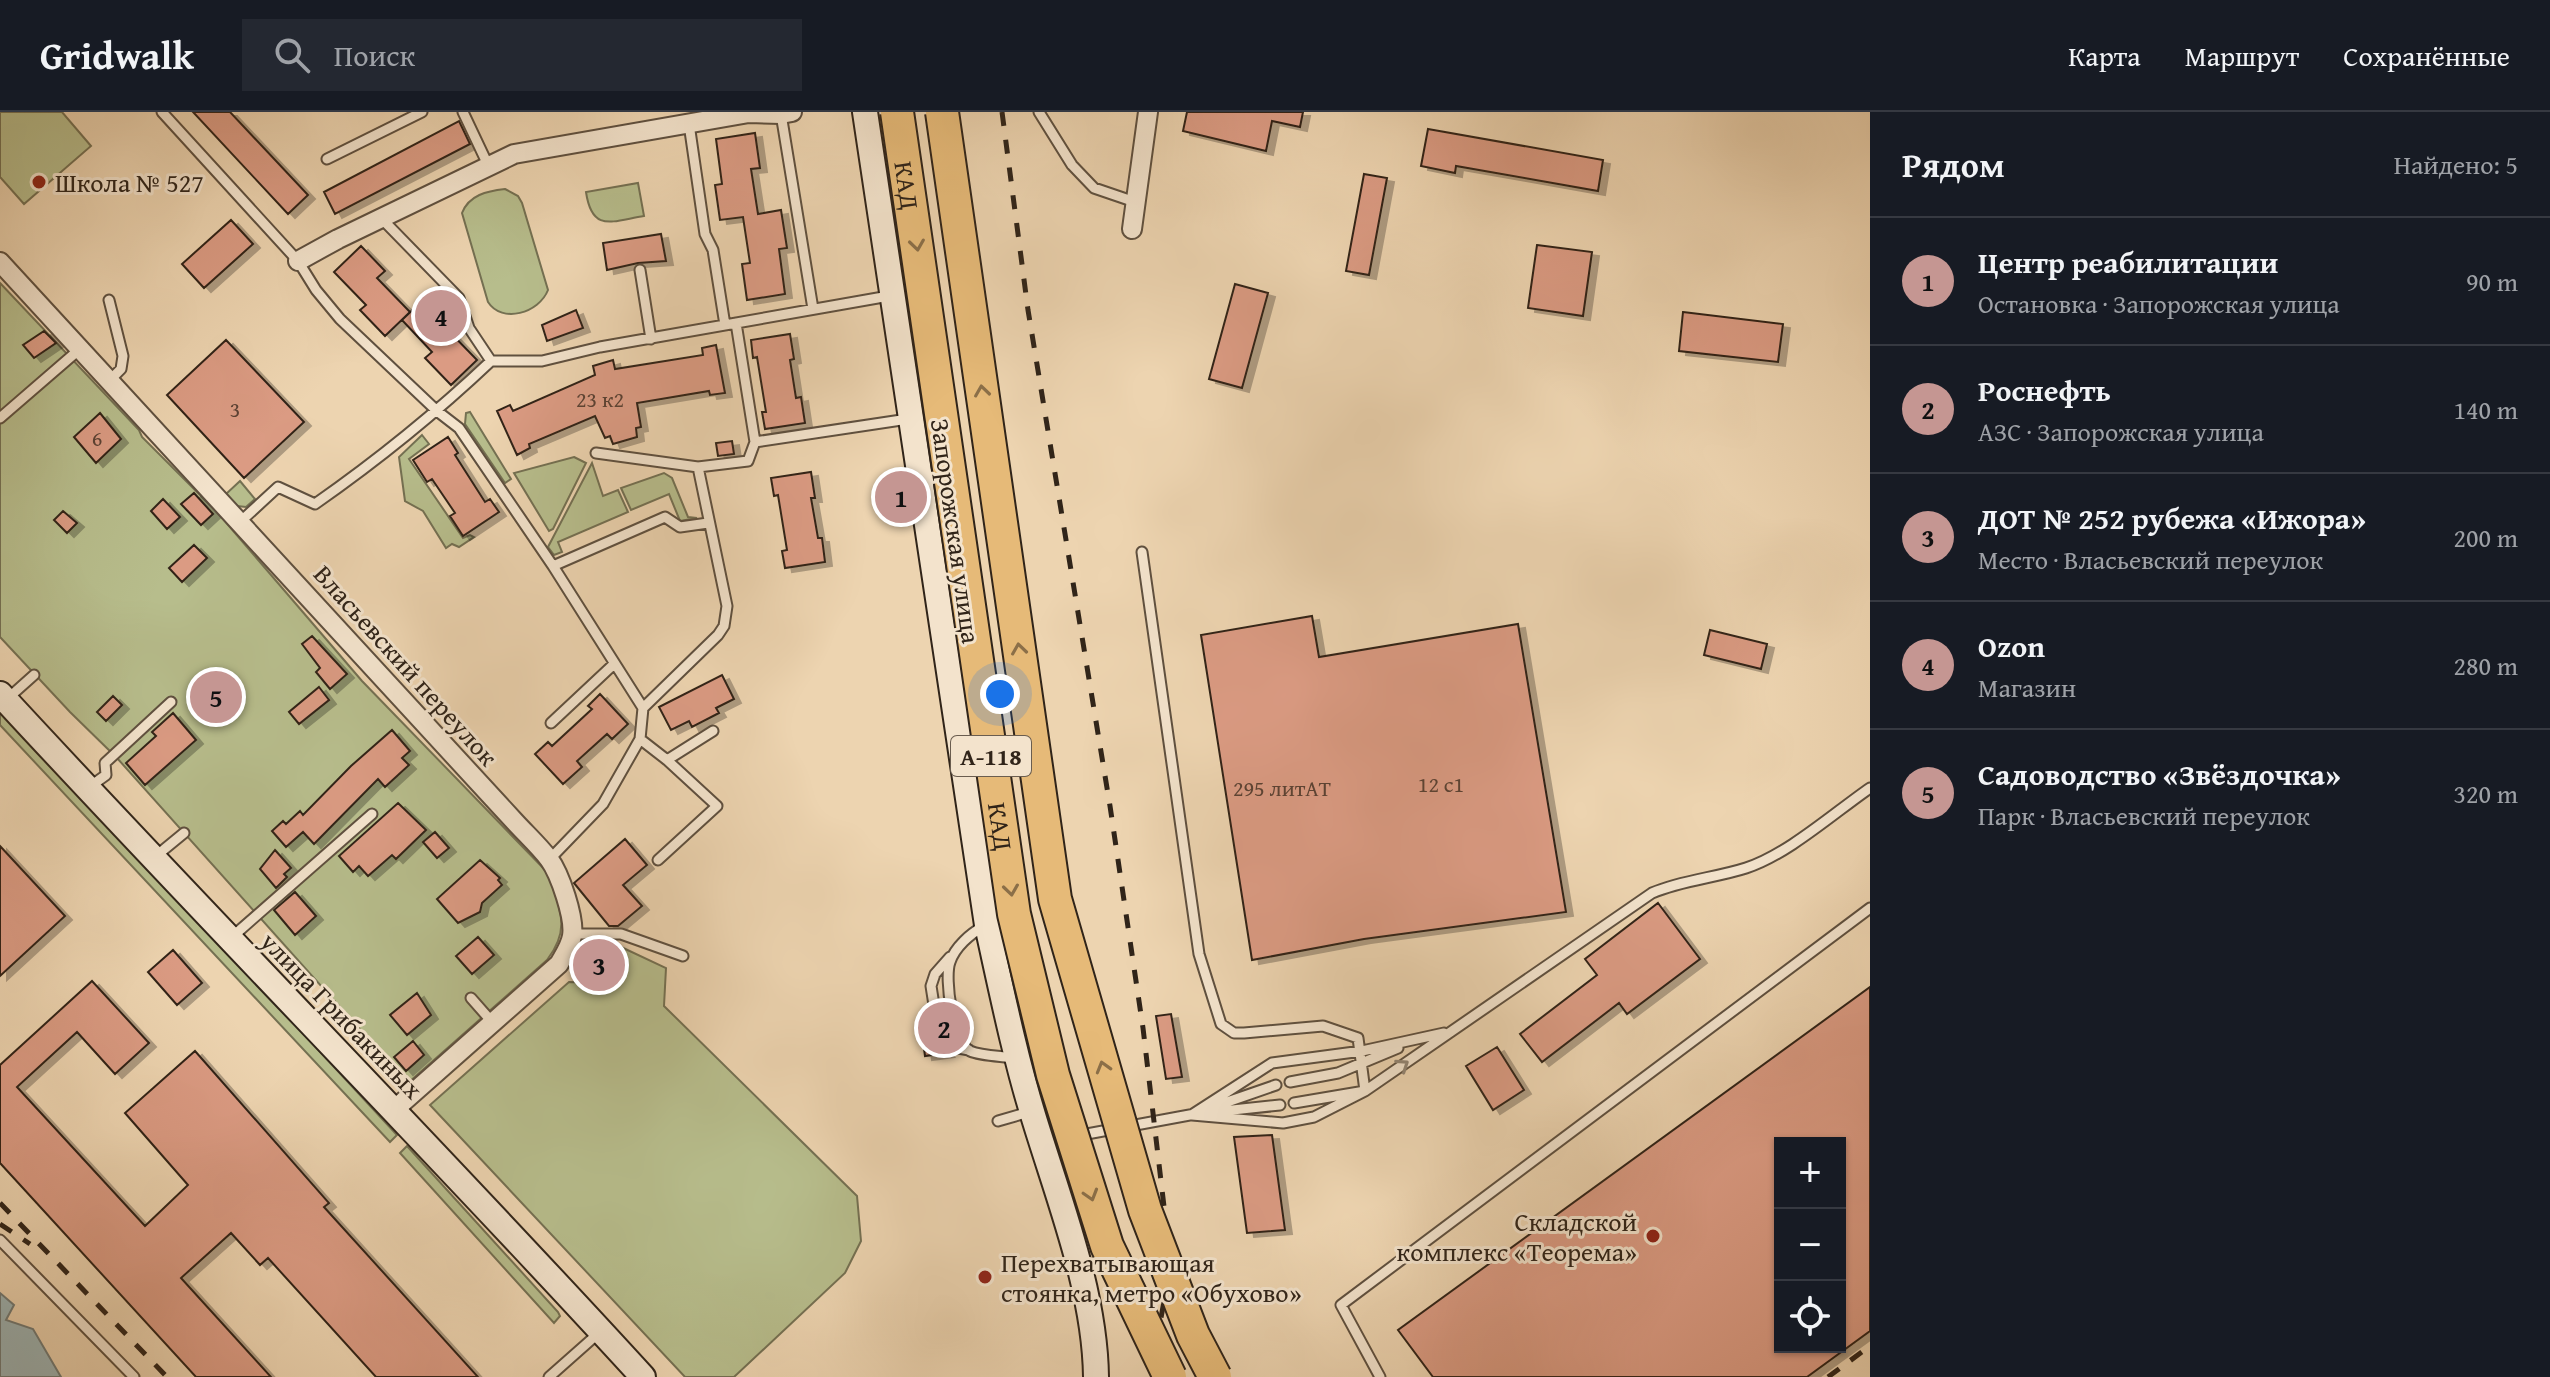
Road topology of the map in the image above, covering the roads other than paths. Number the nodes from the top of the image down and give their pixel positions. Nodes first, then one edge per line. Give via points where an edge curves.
1 (162, 112) edge
2 (422, 112) edge
3 (463, 112) edge
4 (865, 112) edge
5 (897, 112) edge
6 (942, 112) edge
7 (1039, 112) edge
8 (1148, 112) edge
9 (749, 113) edge
10 (786, 113) edge
11 (689, 124) junction
12 (327, 159) dead end
13 (489, 167) junction
14 (1135, 202) junction
15 (382, 219) junction
16 (1132, 229) dead end
17 (298, 261) junction
18 (1, 267) edge
19 (640, 270) dead end
20 (893, 295) junction
21 (109, 300) dead end
22 (813, 309) junction
23 (731, 324) junction
24 (651, 339) junction
25 (76, 353) junction
26 (491, 361) junction
27 (110, 380) junction
28 (437, 411) junction
29 (0, 418) edge
30 (911, 418) junction
31 (755, 442) junction
32 (596, 453) dead end
33 (698, 467) junction
34 (240, 522) junction
35 (708, 523) junction
36 (1142, 552) dead end
37 (553, 566) junction
38 (614, 664) junction
39 (34, 675) dead end
40 (3, 697) edge
41 (171, 702) dead end
42 (643, 708) junction
43 (551, 723) dead end
44 (713, 731) dead end
45 (640, 739) junction
46 (667, 760) junction
47 (88, 788) junction
48 (1870, 788) edge
49 (372, 814) dead end
50 (184, 833) dead end
51 (153, 858) junction
52 (549, 860) junction
53 (658, 860) dead end
54 (1870, 908) edge
55 (987, 925) junction
56 (572, 934) junction
57 (229, 940) junction
58 (957, 949) junction
59 (683, 956) dead end
60 (471, 998) dead end
61 (493, 1023) junction
62 (1451, 1032) junction
63 (1420, 1039) junction
64 (969, 1050) junction
65 (1362, 1051) junction
66 (1017, 1058) junction
67 (1362, 1063) junction
68 (1290, 1082) dead end
69 (1276, 1085) dead end
70 (1365, 1091) junction
71 (1294, 1103) dead end
72 (1280, 1105) dead end
73 (395, 1109) junction
74 (1032, 1112) junction
75 (1192, 1115) junction
76 (998, 1121) dead end
77 (1068, 1138) dead end
78 (0, 1240) edge
79 (601, 1331) junction
80 (134, 1377) edge
81 (549, 1377) edge
82 (643, 1377) edge
83 (1096, 1377) edge
84 (1170, 1377) edge
85 (1215, 1377) edge
86 (1380, 1377) edge

1 - 17 lane
2 - 12 lane
3 - 13 lane
4 - 20 street, Запорожская улица
5 -> 84 highway, КАД / А-118, bridge via 1014,914 1053,1075 1107,1246
85 -> 6 highway, КАД / А-118, bridge via 1193,1335 1145,1210 1055,899
7 - 14 lane via 1072,165 1094,188
8 - 14 street
9 - 10 street
9 - 11 street
10 - 22 lane
11 - 13 street via 514,154
11 - 23 lane via 705,234
13 - 15 street
14 - 16 street
15 - 17 street
15 - 26 lane via 459,298 469,328
17 - 28 lane via 340,319
18 - 25 street, Власьевский переулок
19 - 24 lane
20 - 22 lane
20 - 30 street, Запорожская улица
21 - 27 lane via 123,356 121,369
22 - 23 lane
23 - 24 lane
23 - 31 lane
24 - 26 lane via 542,361
25 - 27 street, Власьевский переулок
25 - 29 lane
26 - 28 lane
27 - 34 street, Власьевский переулок via 222,509
28 - 34 lane via 315,504 278,487
28 - 37 lane via 459,428
30 - 31 lane
30 - 55 street, Запорожская улица
31 - 33 lane via 748,461
32 - 33 lane
33 - 35 lane
34 - 52 street, Власьевский переулок via 283,580
35 - 37 lane via 680,527 665,517
35 - 42 lane via 727,606 724,626
36 - 65 lane via 1199,954 1221,1024 1234,1033 1323,1026 1358,1038
37 - 38 lane
38 - 42 lane
38 - 43 lane
39 - 40 lane
40 - 47 street, улица Грибакиных
41 - 47 lane via 105,763 106,775
42 - 45 lane
44 - 46 lane
45 - 46 lane
45 - 52 lane via 603,804
46 - 53 lane via 717,806
47 - 51 street, улица Грибакиных
48 - 62 lane via 1774,856 1652,893
49 - 57 lane
50 - 51 lane
51 - 57 street, улица Грибакиных
52 - 56 street, Власьевский переулок via 558,875
54 - 86 lane via 1341,1305
55 - 58 lane
55 - 66 street, Запорожская улица
56 - 59 lane via 621,934
56 - 61 street via 559,964
57 - 73 street, улица Грибакиных
58 - 64 lane via 948,983 955,1027
58 - 64 lane via 931,986 939,1037 948,1046
60 - 61 lane
61 - 73 street
62 - 63 lane
70 -> 62 lane
63 - 65 lane
63 - 67 lane
64 - 66 lane
65 - 67 lane
65 - 75 lane via 1272,1063
66 - 74 street, Запорожская улица
67 - 68 lane
67 - 70 lane
69 - 75 lane
70 - 71 lane
70 - 75 lane via 1314,1117 1283,1123
72 - 75 lane
73 - 79 street, улица Грибакиных
74 - 76 lane
74 - 83 street, Запорожская улица via 1048,1142 1080,1272
75 - 77 lane
78 - 80 lane
79 - 81 lane
79 - 82 street, улица Грибакиных

